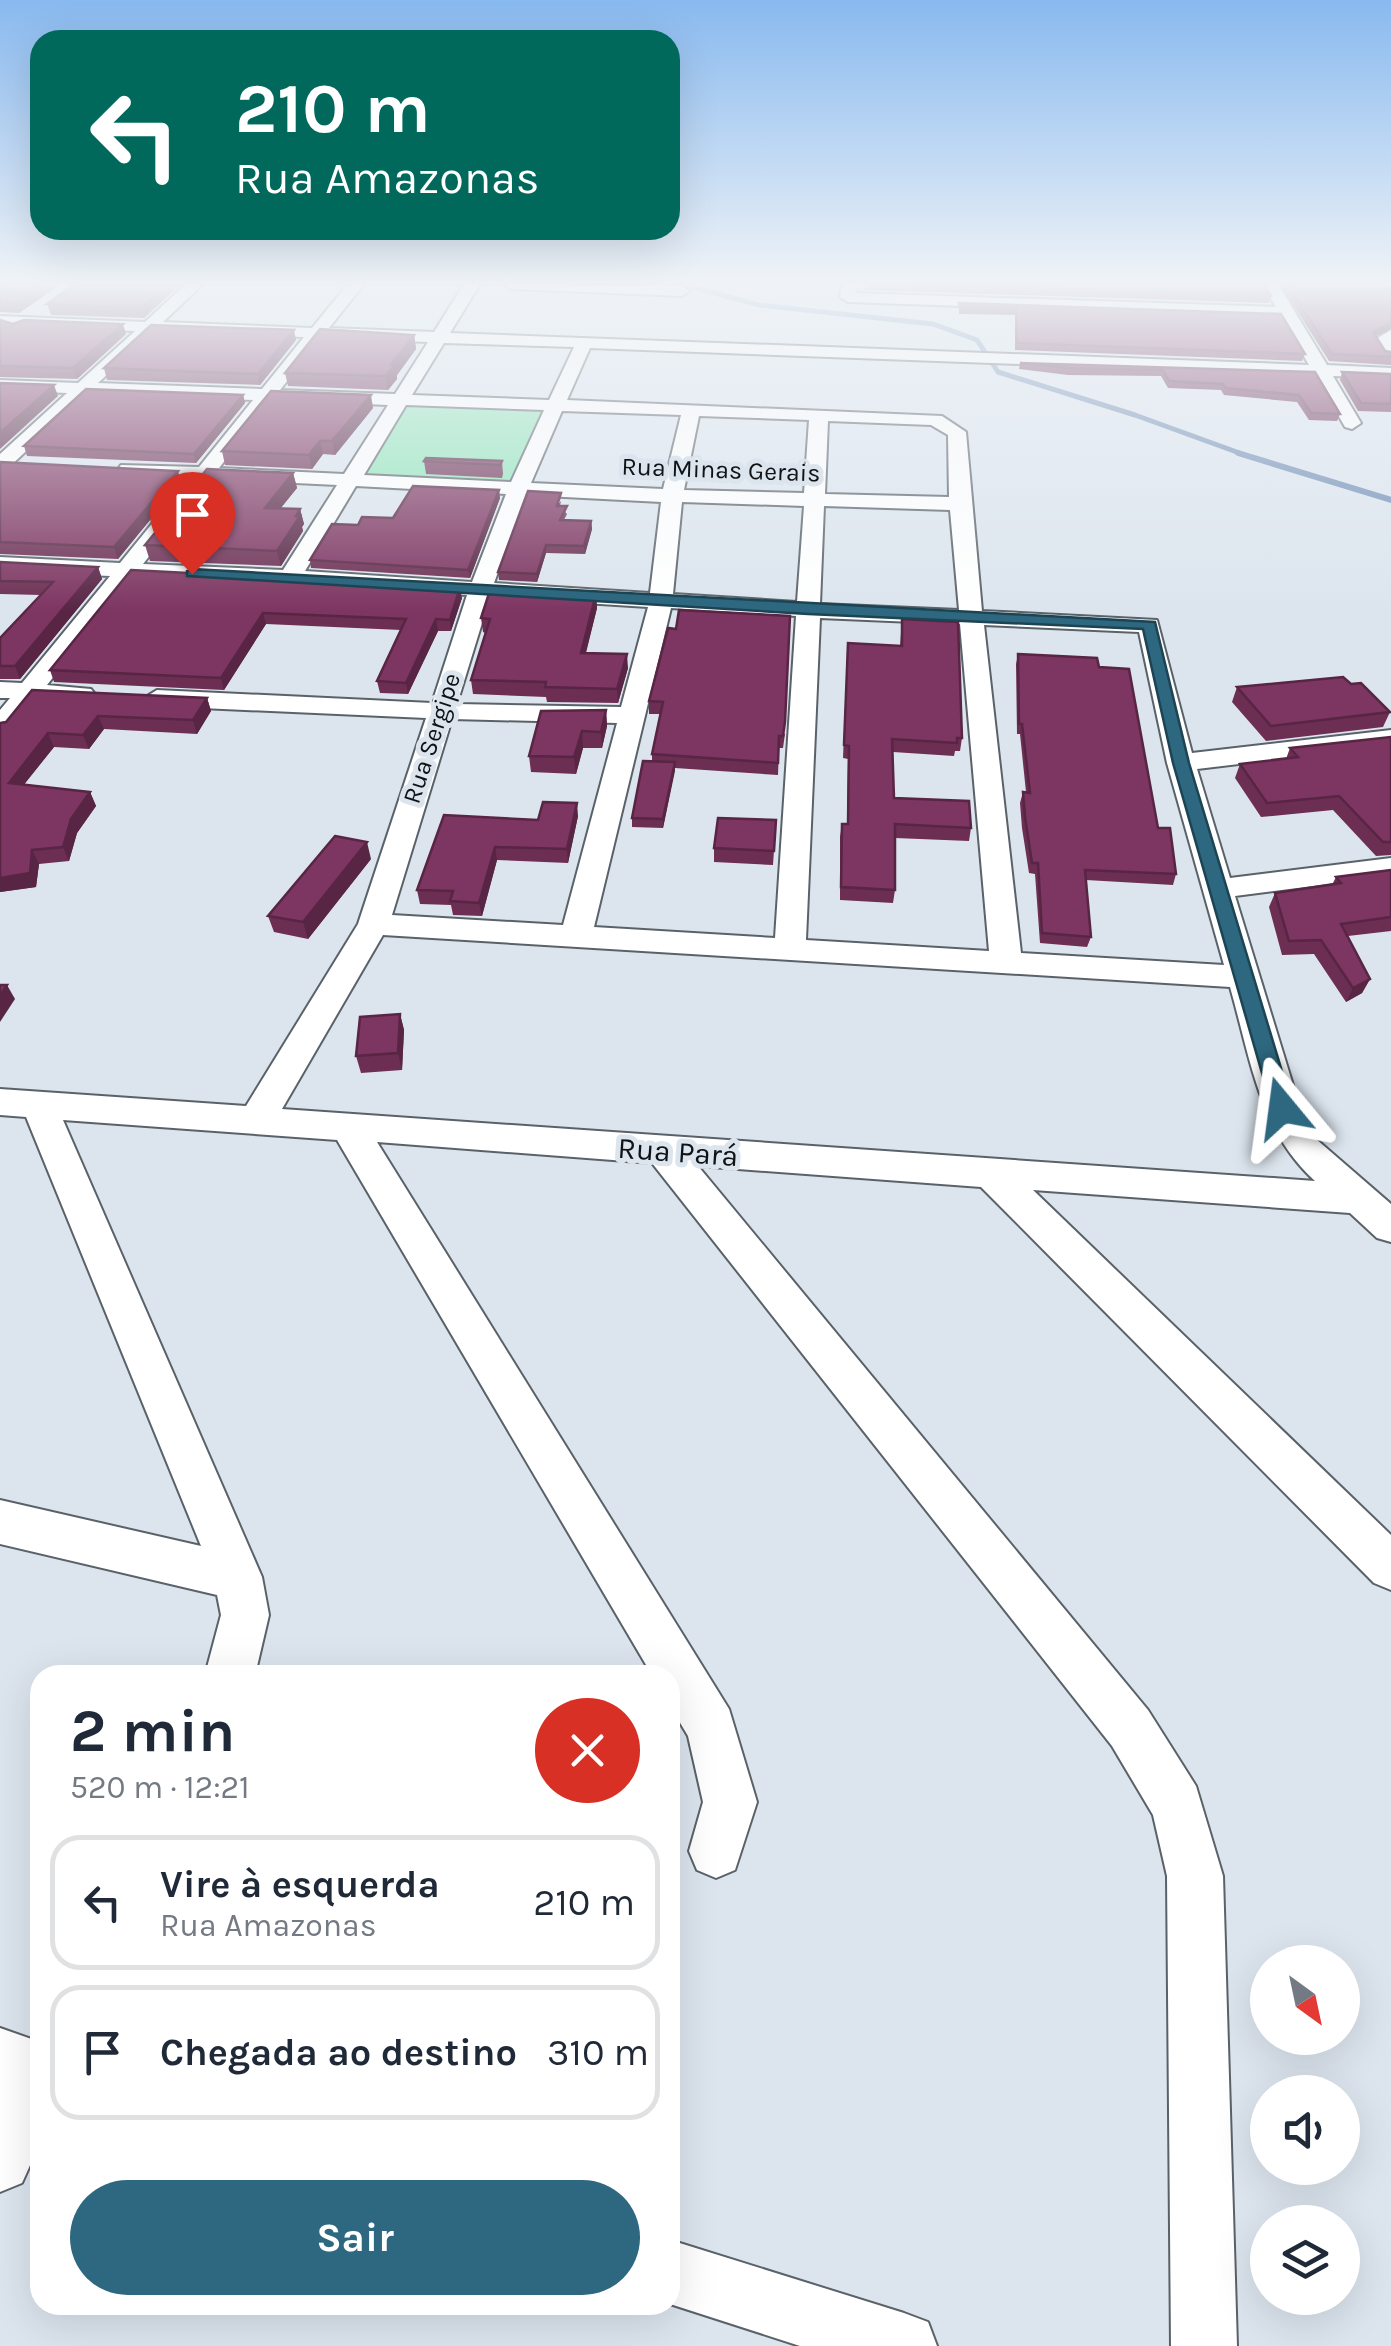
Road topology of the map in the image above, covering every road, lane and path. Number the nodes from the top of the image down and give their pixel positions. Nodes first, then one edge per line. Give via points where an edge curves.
1 (76, 393) edge
2 (225, 393) edge
3 (403, 393) edge
4 (559, 393) edge
5 (1335, 393) edge
6 (265, 395) junction
7 (399, 400) junction
8 (555, 406) junction
9 (691, 410) junction
10 (819, 415) junction
11 (1352, 423) dead end
12 (0, 464) edge
13 (37, 466) edge
14 (110, 469) edge
15 (201, 472) junction
16 (349, 480) junction
17 (519, 488) junction
18 (672, 496) junction
19 (814, 501) junction
20 (960, 504) junction
21 (0, 564) edge
22 (126, 571) junction
23 (290, 577) junction
24 (481, 588) junction
25 (661, 600) junction
26 (808, 610) junction
27 (973, 618) junction
28 (0, 690) edge
29 (29, 692) junction
30 (438, 712) junction
31 (631, 715) junction
32 (0, 728) edge
33 (1391, 738) edge
34 (1181, 763) junction
35 (1391, 867) edge
36 (1220, 889) junction
37 (374, 924) junction
38 (576, 936) junction
39 (790, 948) junction
40 (1006, 961) junction
41 (1246, 977) junction
42 (20, 1103) edge
43 (256, 1121) junction
44 (348, 1128) junction
45 (664, 1151) junction
46 (990, 1172) junction
47 (1356, 1199) junction
48 (1391, 1227) edge
49 (0, 1522) edge
50 (1391, 1567) edge
51 (238, 1576) junction
52 (232, 1665) edge
53 (673, 1665) edge
54 (680, 1677) edge
55 (716, 1851) dead end
56 (0, 2058) edge
57 (30, 2070) edge
58 (30, 2096) edge
59 (0, 2161) edge
60 (680, 2275) edge
61 (904, 2346) edge
62 (1204, 2346) edge

1 - 12 street
2 - 6 street
3 - 7 street
4 - 8 street, Rua Sergipe
5 - 11 street
6 - 7 street
6 - 15 street
7 - 8 street
7 - 16 street
8 - 9 street
8 - 17 street, Rua Sergipe
9 - 10 street
9 - 18 street
10 - 19 street
10 - 20 street via 935,420 956,432
12 - 13 street
14 - 15 street, Rua Minas Gerais
15 - 16 street, Rua Minas Gerais
15 - 22 street
16 - 17 street, Rua Minas Gerais
16 - 23 street
17 - 18 street, Rua Minas Gerais
17 - 24 street, Rua Sergipe
18 - 19 street, Rua Minas Gerais
18 - 25 street
19 - 20 street, Rua Minas Gerais
19 - 26 street
20 - 27 street
21 - 22 street
22 - 23 street
22 - 29 street
23 - 24 street
24 - 25 street
24 - 30 street, Rua Sergipe
25 - 26 street
25 - 31 street
26 - 27 street
26 - 39 street
27 - 34 street via 1150,625
27 - 40 street
28 - 29 street
29 - 30 street
29 - 32 street
30 - 31 street
30 - 37 street, Rua Sergipe
31 - 38 street
33 - 34 street
34 - 36 street
35 - 36 street
36 - 41 street
37 - 38 street
37 - 43 street, Rua Sergipe
38 - 39 street
39 - 40 street
40 - 41 street
41 - 47 street via 1282,1108 1302,1148
42 - 43 street, Rua Pará
42 - 51 street
43 - 44 street, Rua Pará
44 - 45 street, Rua Pará
44 - 53 street
45 - 46 street, Rua Pará
45 - 62 street via 1130,1728 1177,1804 1195,1876
46 - 47 street, Rua Pará
46 - 50 street
47 - 48 street
49 - 51 street
51 - 52 street via 244,1616
54 - 55 street via 710,1727 730,1802
56 - 57 street
58 - 59 street
60 - 61 street

